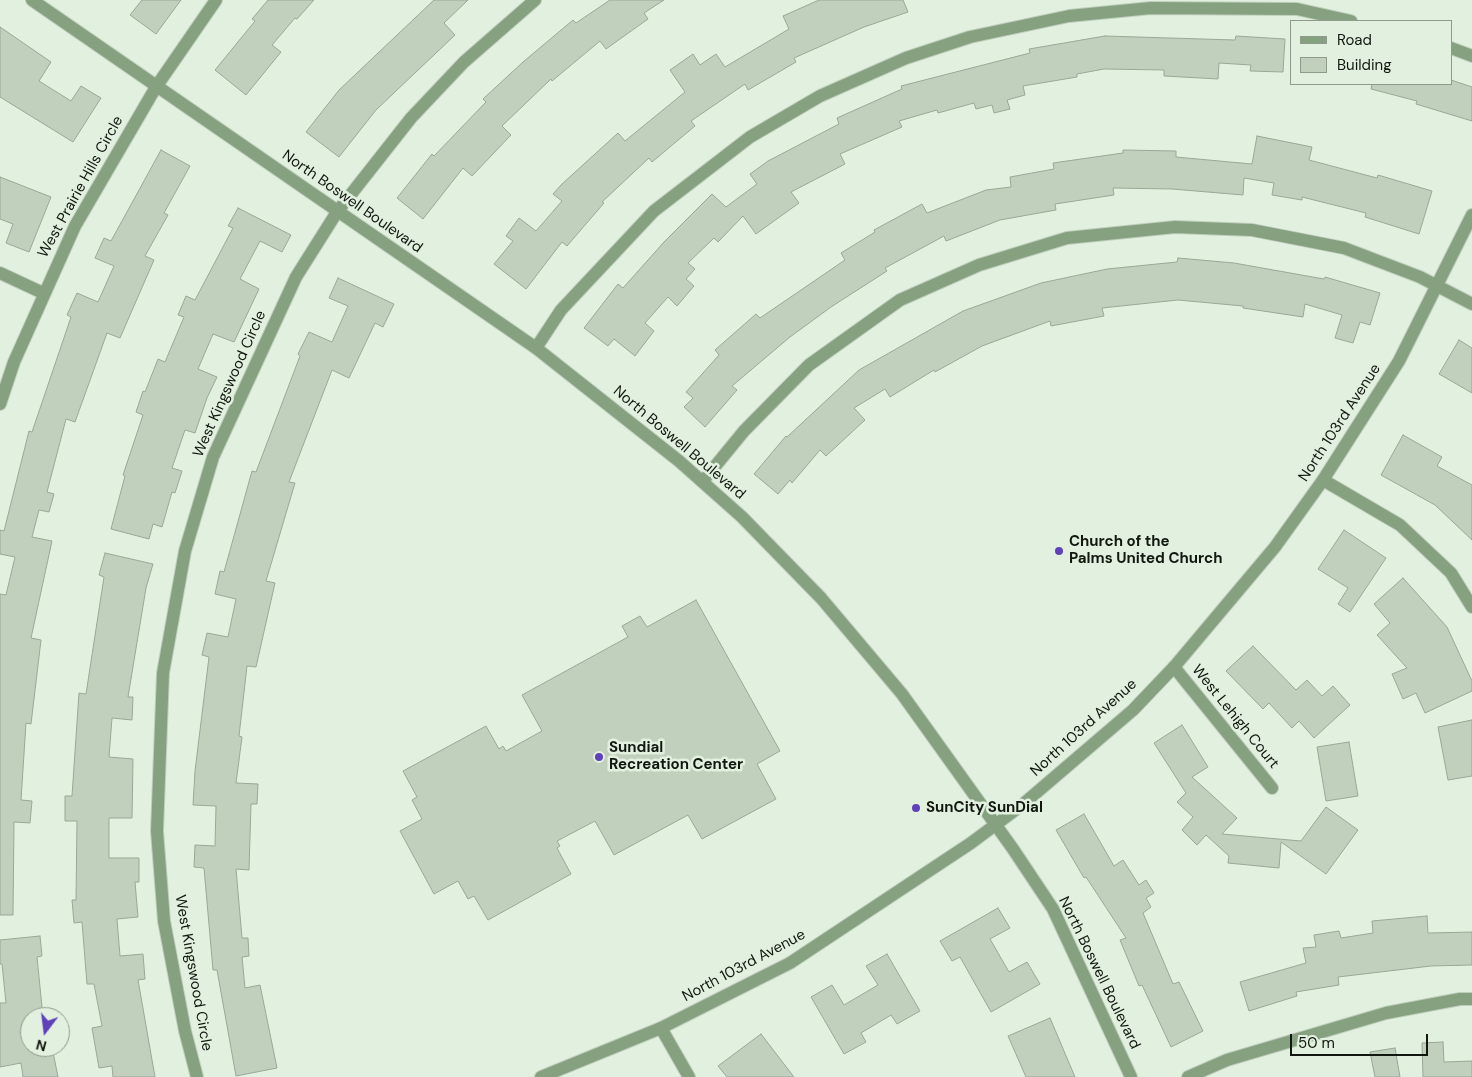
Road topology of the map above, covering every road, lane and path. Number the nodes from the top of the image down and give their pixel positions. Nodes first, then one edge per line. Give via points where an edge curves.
1 (32, 0) edge
2 (216, 0) edge
3 (535, 0) edge
4 (1346, 20) edge
5 (1452, 48) edge
6 (1472, 56) edge
7 (156, 87) junction
8 (337, 212) junction
9 (1472, 215) edge
10 (0, 273) edge
11 (1438, 285) junction
12 (43, 293) junction
13 (1472, 304) edge
14 (536, 348) junction
15 (0, 404) edge
16 (1323, 480) junction
17 (703, 481) junction
18 (1472, 607) edge
19 (1174, 667) junction
20 (1272, 788) dead end
21 (996, 824) junction
22 (1472, 999) edge
23 (661, 1028) junction
24 (197, 1077) edge
25 (541, 1077) edge
26 (689, 1077) edge
27 (1131, 1077) edge
28 (1188, 1077) edge

1 - 7 street, North Boswell Boulevard
2 - 7 street, West Prairie Hills Circle
3 - 8 street, West Kingswood Circle via 464,62 411,118
4 - 14 street via 1297,9 1151,8 1069,16 970,37 906,58 820,96 750,137 654,211 561,310
5 - 6 street
7 - 8 street, North Boswell Boulevard
7 - 12 street, West Prairie Hills Circle via 75,226
8 - 14 street, North Boswell Boulevard
8 - 24 street, West Kingswood Circle via 296,277 213,457 185,551 163,673 157,831 161,881 166,930
9 - 11 street, North 103rd Avenue
10 - 12 street
11 - 13 street
11 - 16 street, North 103rd Avenue via 1399,361
11 - 17 street via 1344,248 1252,230 1175,227 1067,238 979,265 900,300 809,365 744,431
12 - 15 street, West Prairie Hills Circle
14 - 17 street, North Boswell Boulevard
16 - 18 street via 1400,525 1451,573
16 - 19 street, North 103rd Avenue via 1275,547
17 - 21 street, North Boswell Boulevard via 788,563 862,646 920,718
19 - 20 street, West Lehigh Court
19 - 21 street, North 103rd Avenue via 1133,710
21 - 23 street, North 103rd Avenue via 790,963
21 - 27 street, North Boswell Boulevard via 1053,909
22 - 28 street via 1386,1013 1227,1060
23 - 25 street, North 103rd Avenue
23 - 26 street

